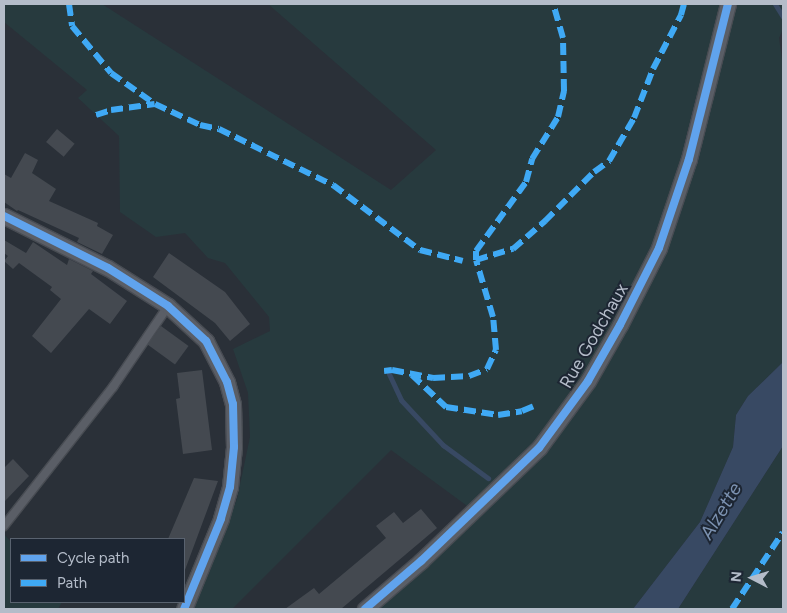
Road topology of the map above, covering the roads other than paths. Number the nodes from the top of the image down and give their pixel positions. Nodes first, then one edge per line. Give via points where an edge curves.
1 (728, 4) edge
2 (4, 216) edge
3 (168, 306) junction
4 (4, 526) edge
5 (184, 609) edge
6 (365, 609) edge

1 - 6 street, Rue Godchaux via 689,160 659,248 588,381 539,448 421,562
2 - 3 street via 108,268
3 - 4 lane via 113,387
3 - 5 street via 206,341 227,382 233,404 234,447 230,487 221,519

